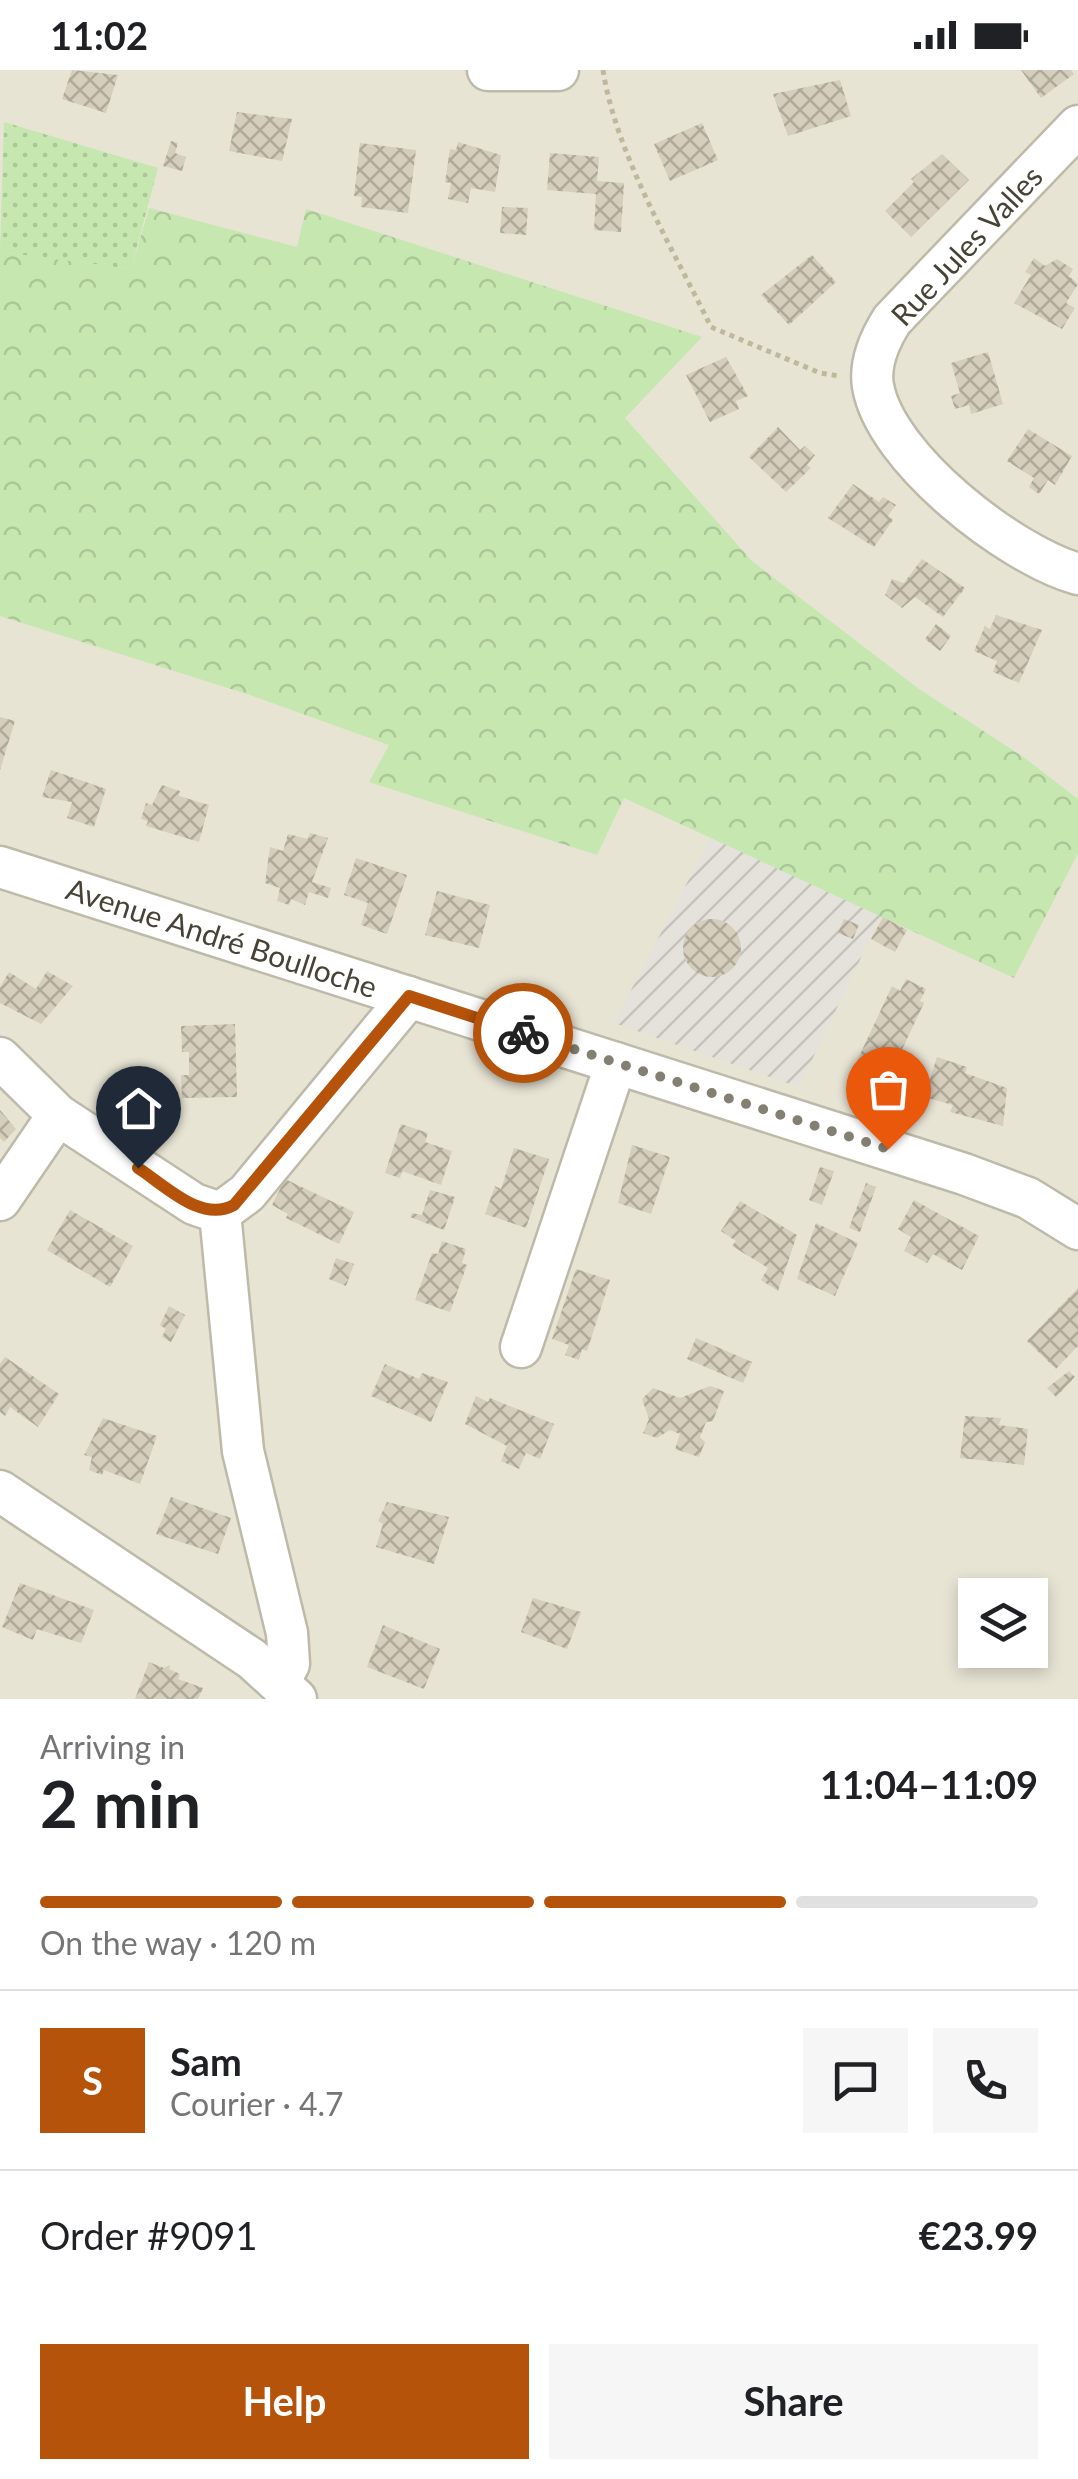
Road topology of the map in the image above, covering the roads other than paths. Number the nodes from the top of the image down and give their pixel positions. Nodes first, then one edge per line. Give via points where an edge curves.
1 (488, 70) edge
2 (558, 70) edge
3 (1078, 126) edge
4 (1078, 574) edge
5 (0, 866) edge
6 (409, 996) junction
7 (0, 1058) edge
8 (616, 1063) junction
9 (58, 1115) junction
10 (0, 1200) edge
11 (220, 1213) junction
12 (1078, 1229) edge
13 (521, 1347) dead end
14 (0, 1491) edge
15 (288, 1690) edge

1 - 2 street
3 - 4 street, Rue Jules Valles via 892,320 880,340 872,382 892,434 982,524 1040,561
5 - 6 street, Avenue André Boulloche
6 - 8 street, Avenue André Boulloche
6 - 11 street via 247,1193
7 - 9 street
8 - 12 street, Avenue André Boulloche via 1006,1189
8 - 13 street
9 - 10 street
9 - 11 street via 194,1204
11 - 15 street via 242,1450 287,1633
14 - 15 street

